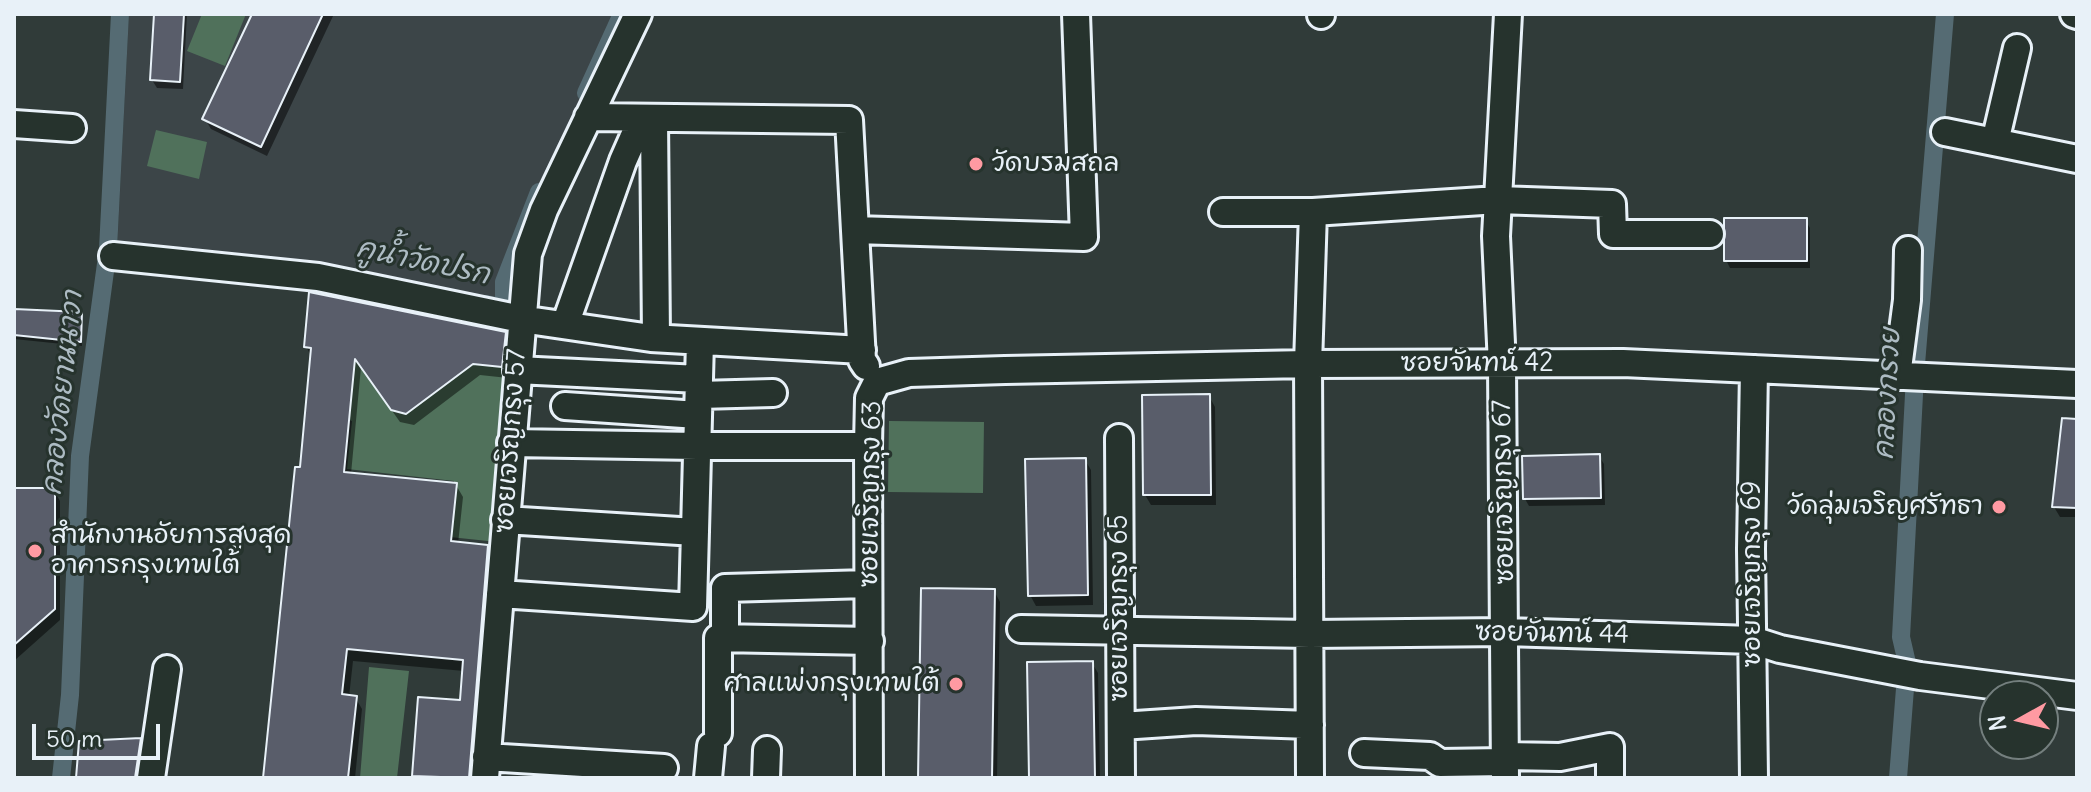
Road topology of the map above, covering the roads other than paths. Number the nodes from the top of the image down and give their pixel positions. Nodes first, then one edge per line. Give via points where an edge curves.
1 (638, 14) edge
2 (1076, 14) edge
3 (1508, 14) edge
4 (2017, 48) dead end
5 (588, 117) junction
6 (648, 118) junction
7 (14, 124) edge
8 (72, 128) dead end
9 (1945, 132) dead end
10 (1995, 142) junction
11 (2077, 159) edge
12 (1498, 200) junction
13 (1223, 212) dead end
14 (1313, 212) junction
15 (855, 230) junction
16 (1710, 234) dead end
17 (1908, 250) dead end
18 (113, 256) dead end
19 (521, 319) junction
20 (565, 325) junction
21 (656, 338) junction
22 (700, 341) junction
23 (862, 350) junction
24 (1308, 364) junction
25 (1502, 365) junction
26 (1754, 369) junction
27 (517, 370) junction
28 (1908, 377) junction
29 (877, 382) junction
30 (2077, 384) edge
31 (773, 393) dead end
32 (699, 396) junction
33 (565, 406) dead end
34 (1119, 438) dead end
35 (511, 443) junction
36 (700, 446) junction
37 (868, 446) junction
38 (505, 520) junction
39 (695, 532) junction
40 (868, 584) junction
41 (500, 594) junction
42 (1021, 629) dead end
43 (1120, 629) junction
44 (1506, 632) junction
45 (1310, 634) junction
46 (725, 635) junction
47 (1752, 640) junction
48 (870, 641) junction
49 (167, 669) dead end
50 (2077, 696) edge
51 (1310, 725) junction
52 (1121, 726) junction
53 (767, 750) dead end
54 (1364, 753) dead end
55 (1505, 765) edge
56 (486, 768) edge
57 (664, 768) dead end
58 (151, 778) edge
59 (708, 778) edge
60 (766, 778) edge
61 (869, 778) edge
62 (1121, 778) edge
63 (1310, 778) edge
64 (1610, 778) edge
65 (1754, 778) edge

1 - 5 street, ซอยเจริญกรุง 57
2 - 15 street via 1084,237
3 - 12 street, ซอยเจริญกรุง 67
4 - 10 street
5 - 6 street
5 - 19 street, ซอยเจริญกรุง 57 via 528,254
6 - 15 street, ซอยเจริญกรุง 63 via 849,120
6 - 20 street via 623,161
6 - 21 street
7 - 8 street
9 - 10 street
10 - 11 street
12 - 14 street
12 - 16 street via 1612,204 1613,234
12 - 25 street, ซอยเจริญกรุง 67
13 - 14 street
14 - 24 street
15 - 23 street, ซอยเจริญกรุง 63
17 - 28 street
18 - 19 street via 318,277
19 - 20 street
19 - 27 street, ซอยเจริญกรุง 57
20 - 21 street
21 - 22 street
22 - 23 street
22 - 32 street
23 - 29 street, ซอยเจริญกรุง 63 via 862,360
24 - 25 street, ซอยจันทน์ 42
24 - 29 street, ซอยจันทน์ 42 via 923,372
24 - 45 street
25 - 26 street, ซอยจันทน์ 42
25 - 44 street, ซอยเจริญกรุง 67
26 - 28 street, ซอยจันทน์ 42
26 - 47 street, ซอยเจริญกรุง 69
27 - 32 street
27 - 35 street, ซอยเจริญกรุง 57
28 - 30 street, ซอยจันทน์ 42
29 - 37 street, ซอยเจริญกรุง 63 via 869,398
31 - 32 street
32 - 33 street
32 - 36 street
34 - 43 street, ซอยเจริญกรุง 65
35 - 36 street
35 - 38 street, ซอยเจริญกรุง 57
36 - 37 street
36 - 39 street
37 - 40 street, ซอยเจริญกรุง 63
38 - 39 street
38 - 41 street, ซอยเจริญกรุง 57
39 - 41 street via 693,607
40 - 46 street via 725,588
40 - 48 street, ซอยเจริญกรุง 63
41 - 56 street, ซอยเจริญกรุง 57
42 - 43 street, ซอยจันทน์ 44
43 - 45 street, ซอยจันทน์ 44
43 - 52 street, ซอยเจริญกรุง 65
44 - 45 street, ซอยจันทน์ 44
44 - 47 street, ซอยจันทน์ 44
44 - 55 street, ซอยเจริญกรุง 67
45 - 51 street
46 - 48 street
46 - 59 street via 718,638
47 - 50 street, ซอยจันทน์ 44 via 1920,676
47 - 65 street, ซอยเจริญกรุง 69
48 - 61 street, ซอยเจริญกรุง 63
49 - 58 street
51 - 52 street via 1196,721
51 - 63 street
52 - 62 street, ซอยเจริญกรุง 65
53 - 60 street
54 - 55 street
55 - 64 street via 1610,747
56 - 57 street

